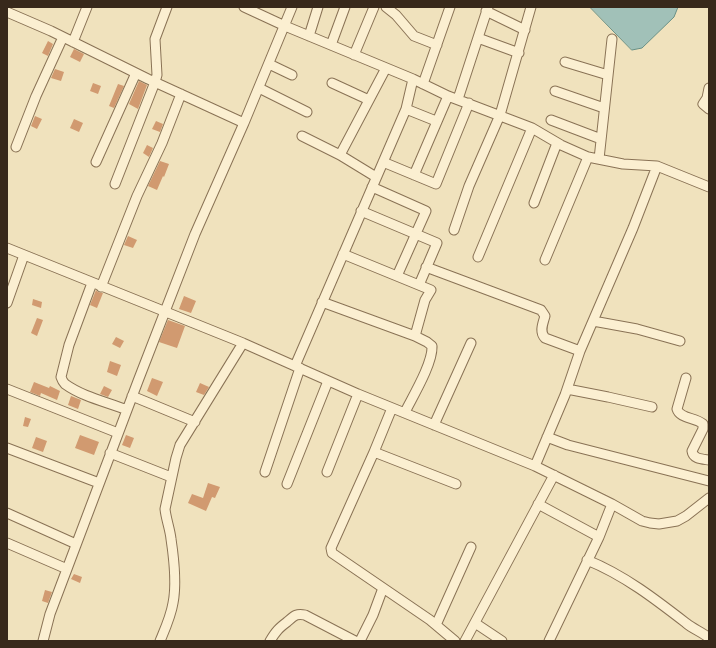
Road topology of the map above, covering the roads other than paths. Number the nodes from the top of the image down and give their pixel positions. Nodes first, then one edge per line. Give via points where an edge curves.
1 (87, 7) edge
2 (167, 7) edge
3 (244, 7) edge
4 (292, 7) edge
5 (318, 7) edge
6 (345, 7) edge
7 (374, 7) edge
8 (386, 7) edge
9 (450, 7) edge
10 (531, 7) edge
11 (487, 9) edge
12 (11, 11) edge
13 (285, 26) junction
14 (525, 30) junction
15 (309, 36) junction
16 (63, 37) junction
17 (478, 38) junction
18 (612, 40) dead end
19 (73, 42) junction
20 (331, 45) junction
21 (437, 45) junction
22 (519, 53) junction
23 (354, 55) junction
24 (565, 62) dead end
25 (269, 64) junction
26 (386, 68) junction
27 (136, 72) junction
28 (292, 75) dead end
29 (608, 75) junction
30 (413, 79) junction
31 (155, 82) junction
32 (332, 83) dead end
33 (423, 84) junction
34 (259, 88) junction
35 (709, 88) edge
36 (555, 91) dead end
37 (181, 94) junction
38 (448, 96) junction
39 (458, 99) junction
40 (369, 100) junction
41 (469, 103) junction
42 (604, 108) junction
43 (406, 109) junction
44 (709, 109) edge
45 (307, 112) dead end
46 (500, 115) junction
47 (550, 120) dead end
48 (436, 121) junction
49 (244, 124) junction
50 (532, 128) junction
51 (302, 136) dead end
52 (601, 139) junction
53 (557, 143) junction
54 (16, 147) dead end
55 (340, 155) junction
56 (588, 156) junction
57 (599, 159) junction
58 (96, 162) dead end
59 (383, 162) junction
60 (657, 166) junction
61 (414, 175) junction
62 (376, 177) junction
63 (115, 184) dead end
64 (372, 187) junction
65 (709, 187) edge
66 (534, 203) dead end
67 (361, 211) junction
68 (454, 230) dead end
69 (415, 234) junction
70 (7, 248) edge
71 (343, 254) junction
72 (24, 255) junction
73 (478, 256) dead end
74 (545, 260) dead end
75 (426, 267) junction
76 (397, 276) junction
77 (96, 285) junction
78 (419, 285) junction
79 (322, 302) junction
80 (7, 304) edge
81 (164, 311) junction
82 (593, 321) junction
83 (415, 336) junction
84 (680, 341) dead end
85 (243, 343) junction
86 (471, 343) dead end
87 (580, 351) junction
88 (298, 367) junction
89 (686, 378) dead end
90 (328, 382) junction
91 (7, 389) edge
92 (567, 390) junction
93 (358, 394) junction
94 (132, 396) junction
95 (652, 407) dead end
96 (392, 408) junction
97 (127, 410) junction
98 (405, 412) junction
99 (195, 422) junction
100 (434, 425) junction
101 (118, 433) junction
102 (547, 437) junction
103 (7, 448) edge
104 (374, 452) junction
105 (110, 453) junction
106 (709, 460) edge
107 (535, 466) junction
108 (265, 472) dead end
109 (327, 472) dead end
110 (554, 475) junction
111 (171, 477) junction
112 (709, 481) edge
113 (99, 483) junction
114 (287, 484) dead end
115 (456, 484) dead end
116 (709, 498) edge
117 (538, 504) junction
118 (612, 504) junction
119 (7, 513) edge
120 (598, 537) junction
121 (7, 543) edge
122 (76, 544) junction
123 (471, 547) dead end
124 (587, 560) junction
125 (67, 569) junction
126 (383, 588) junction
127 (475, 624) junction
128 (436, 625) junction
129 (709, 638) edge
130 (43, 641) edge
131 (160, 641) edge
132 (270, 641) edge
133 (355, 641) edge
134 (360, 641) edge
135 (455, 641) edge
136 (465, 641) edge
137 (502, 641) edge
138 (549, 641) edge

1 - 19 street
2 - 31 street via 155,39
3 - 13 street
4 - 13 street
5 - 15 street
6 - 20 street
7 - 23 street
8 - 21 street via 414,36
9 - 21 street
10 - 14 street
11 - 14 street
11 - 17 street
12 - 16 street
13 - 15 street
13 - 25 street
14 - 22 street
15 - 20 street
16 - 19 street
16 - 54 street
17 - 22 street
17 - 39 street
18 - 29 street
19 - 27 street
20 - 23 street
21 - 33 street
22 - 46 street
23 - 26 street
24 - 29 street
25 - 28 street
25 - 34 street
26 - 30 street
26 - 40 street
27 - 31 street
27 - 58 street
29 - 42 street
30 - 33 street
30 - 43 street
31 - 37 street
31 - 63 street
32 - 40 street
33 - 38 street
34 - 45 street
34 - 49 street
35 - 44 street via 703,104
36 - 42 street
37 - 49 street
37 - 77 street via 162,143
38 - 39 street
38 - 48 street
39 - 41 street
40 - 55 street
41 - 46 street
41 - 61 street via 436,184
42 - 52 street
43 - 48 street
43 - 59 street
46 - 50 street
46 - 68 street via 469,186
47 - 52 street
48 - 61 street
49 - 81 street
50 - 53 street
50 - 73 street
51 - 55 street
52 - 57 street
53 - 56 street
53 - 66 street
55 - 62 street
56 - 57 street
56 - 74 street
57 - 60 street via 623,164
59 - 61 street
59 - 62 street
60 - 65 street
60 - 82 street
62 - 64 street
64 - 67 street
64 - 69 street via 426,211
67 - 69 street
67 - 71 street
69 - 75 street via 437,243
69 - 76 street
70 - 72 street
71 - 76 street
71 - 79 street
72 - 77 street
72 - 80 street
75 - 78 street
75 - 87 street via 541,310 545,316 542,335
76 - 78 street
77 - 81 street
77 - 97 street via 69,345 61,377 65,384 83,394
78 - 83 street via 431,290 425,300
79 - 83 street
79 - 88 street
81 - 85 street
81 - 94 street
82 - 84 street via 637,329
82 - 87 street
83 - 98 street via 432,346 432,351 429,363
85 - 88 street
85 - 99 street
86 - 100 street
87 - 92 street
88 - 90 street
88 - 108 street
89 - 106 street via 678,413 703,424 692,453 696,457
90 - 93 street
90 - 114 street
91 - 101 street
92 - 95 street
92 - 102 street
93 - 96 street
93 - 109 street
94 - 97 street
94 - 99 street
96 - 98 street
96 - 104 street
97 - 101 street
98 - 100 street
99 - 111 street via 180,445
100 - 107 street
101 - 105 street
102 - 107 street
102 - 112 street via 568,445
103 - 113 street
104 - 115 street
104 - 126 street via 331,548 337,558
105 - 111 street
105 - 113 street
107 - 110 street
110 - 117 street
110 - 118 street
111 - 131 street via 165,509 171,537 174,595
113 - 122 street
116 - 118 street via 686,516 668,523 642,521
117 - 120 street
117 - 127 street
118 - 120 street
119 - 122 street
120 - 124 street
121 - 125 street
122 - 125 street
123 - 128 street
124 - 129 street via 615,573 651,596
124 - 138 street
125 - 130 street
126 - 128 street
126 - 134 street
127 - 136 street
127 - 137 street
128 - 135 street
132 - 133 street via 277,629 300,614

